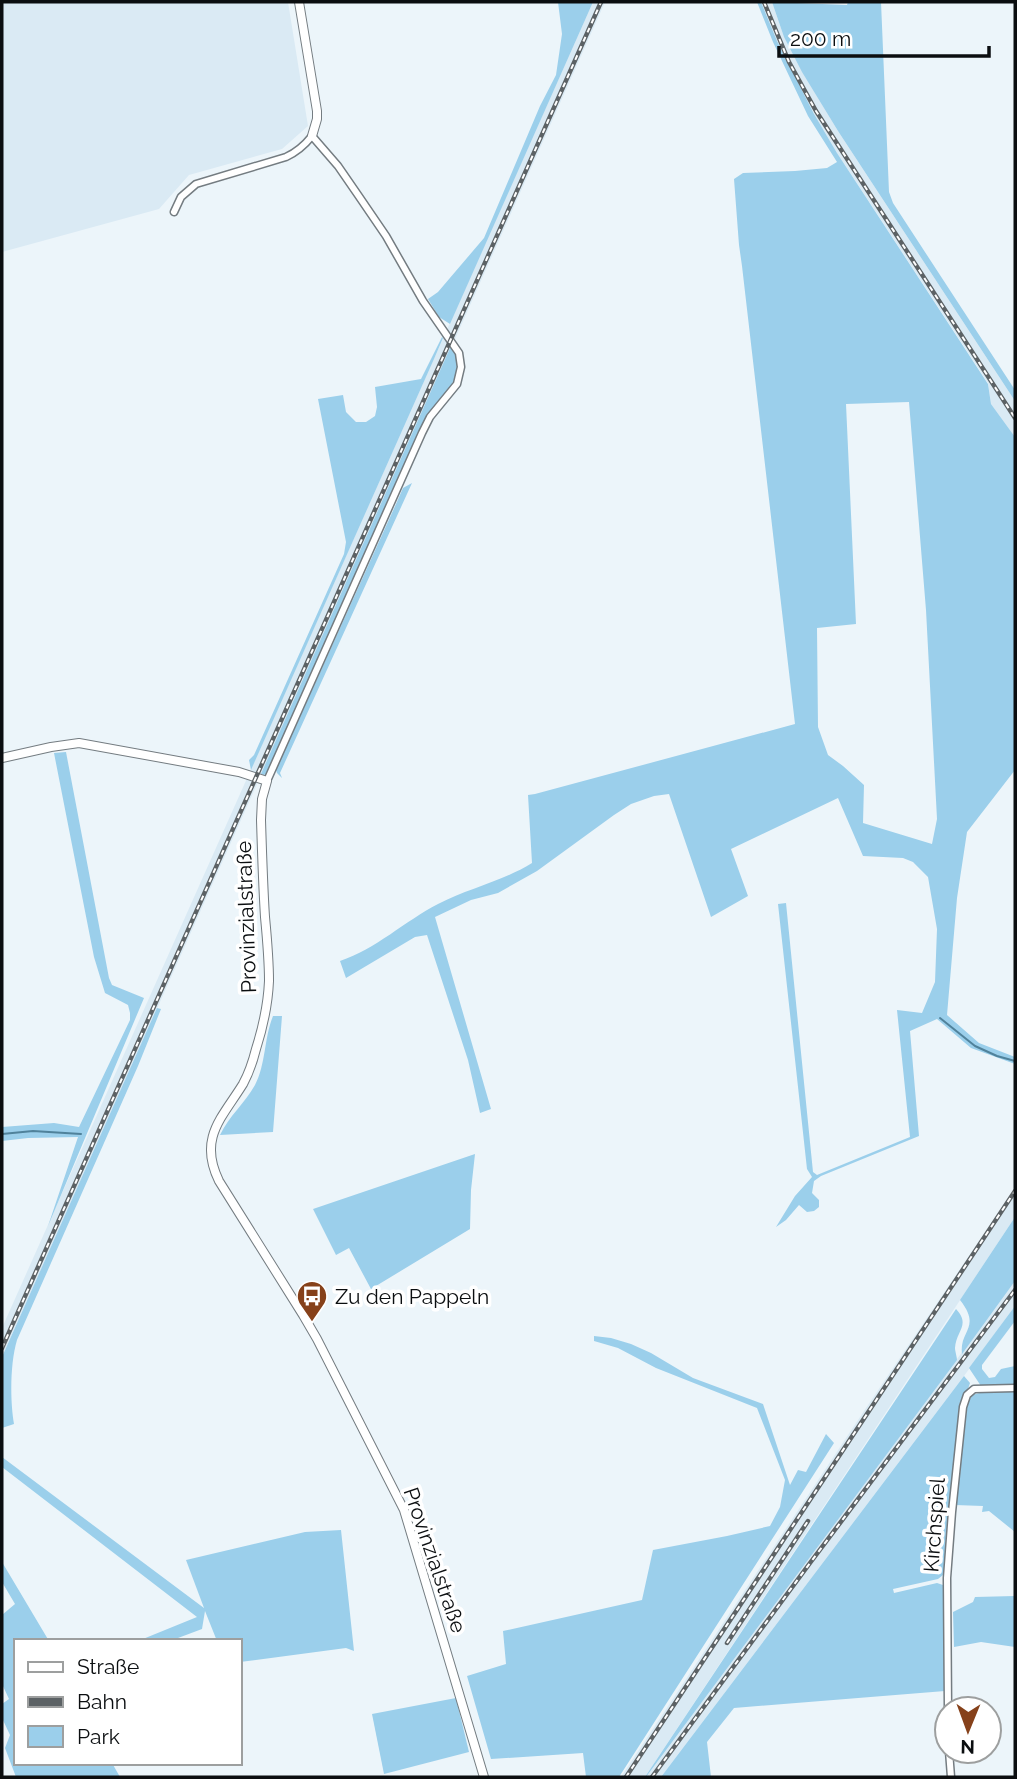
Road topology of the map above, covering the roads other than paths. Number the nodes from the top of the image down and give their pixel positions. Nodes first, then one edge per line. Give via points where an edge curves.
1 (299, 2) edge
2 (312, 136) junction
3 (174, 212) dead end
4 (2, 758) edge
5 (267, 781) junction
6 (1015, 1388) edge
7 (948, 1695) edge
8 (484, 1777) edge

1 - 2 street via 317,111
2 - 3 street via 286,157 196,184 181,197
2 - 5 street, Provinzialstraße via 375,220 458,351 461,363 454,389 422,433
4 - 5 street via 79,743
5 - 8 street, Provinzialstraße via 261,820 267,995 250,1069 215,1127 212,1165 303,1315 404,1510
6 - 7 street, Kirchspiel via 974,1389 963,1407 947,1578

